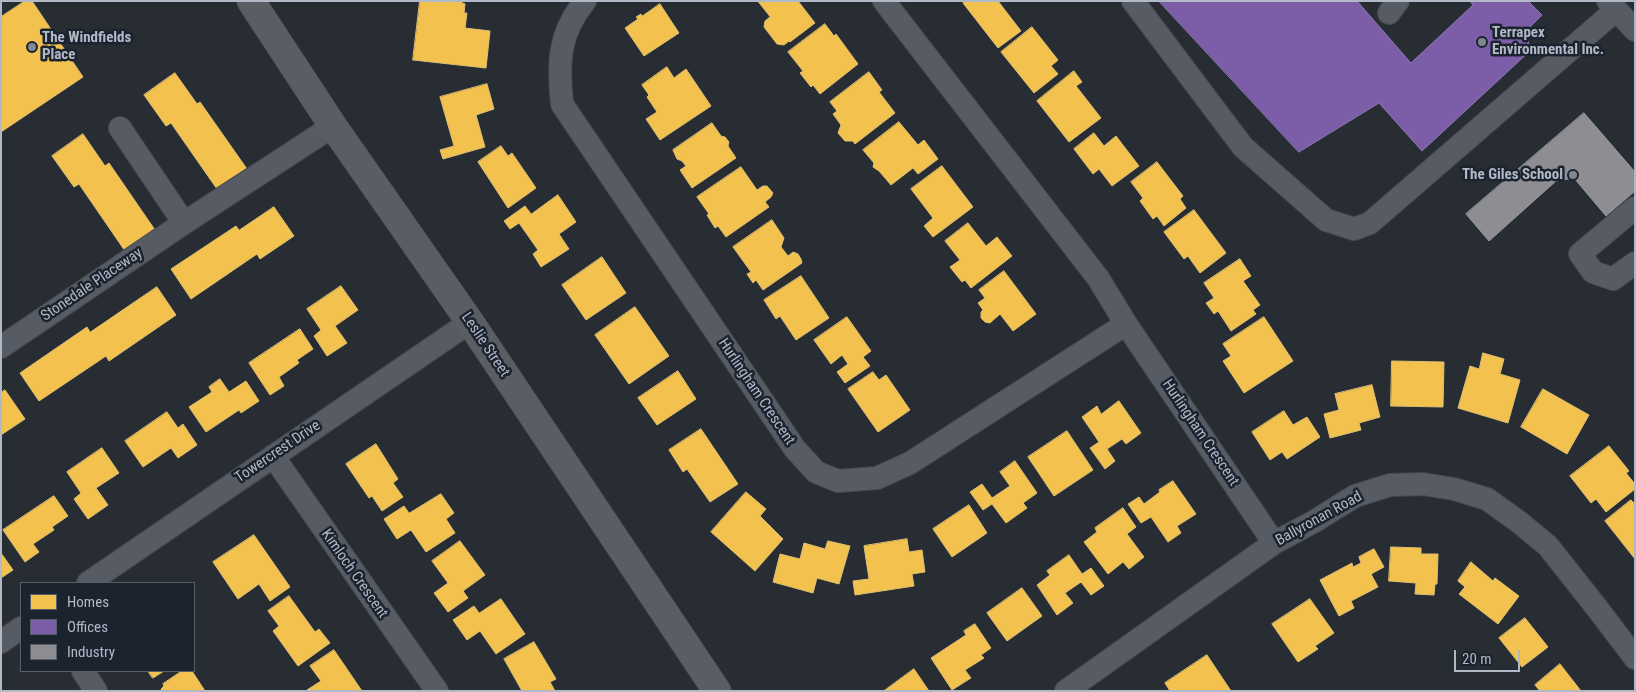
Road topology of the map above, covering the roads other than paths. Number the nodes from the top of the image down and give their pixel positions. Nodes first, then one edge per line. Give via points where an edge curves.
1 (251, 1) edge
2 (584, 1) edge
3 (884, 1) edge
4 (1133, 1) edge
5 (1612, 6) edge
6 (1635, 30) edge
7 (333, 126) junction
8 (120, 128) dead end
9 (1635, 208) edge
10 (184, 223) junction
11 (1635, 263) edge
12 (470, 322) junction
13 (1126, 324) junction
14 (1, 347) edge
15 (273, 456) junction
16 (1274, 543) junction
17 (89, 582) edge
18 (20, 629) edge
19 (1, 642) edge
20 (1635, 658) edge
21 (84, 672) edge
22 (96, 691) edge
23 (437, 691) edge
24 (717, 691) edge
25 (1066, 691) edge

1 - 7 main road, Leslie Street
2 - 13 street, Hurlingham Crescent via 574,15 562,46 559,72 562,104 794,449 816,472 838,481 870,479 910,463
3 - 13 street, Hurlingham Crescent via 1098,278
4 - 5 street via 1243,147 1326,220 1354,229 1370,224
5 - 6 street
7 - 10 street, Stonedale Placeway
7 - 12 main road, Leslie Street
8 - 10 street
9 - 11 street via 1580,254 1593,272 1613,280
10 - 14 street, Stonedale Placeway
12 - 15 street, Towercrest Drive
12 - 24 main road, Leslie Street
13 - 16 street, Hurlingham Crescent
15 - 17 street, Towercrest Drive
15 - 23 street, Kimloch Crescent
16 - 20 street, Ballyronan Road via 1355,496 1390,484 1423,484 1454,489 1487,500 1548,546
16 - 25 street, Ballyronan Road
18 - 19 street
21 - 22 street

